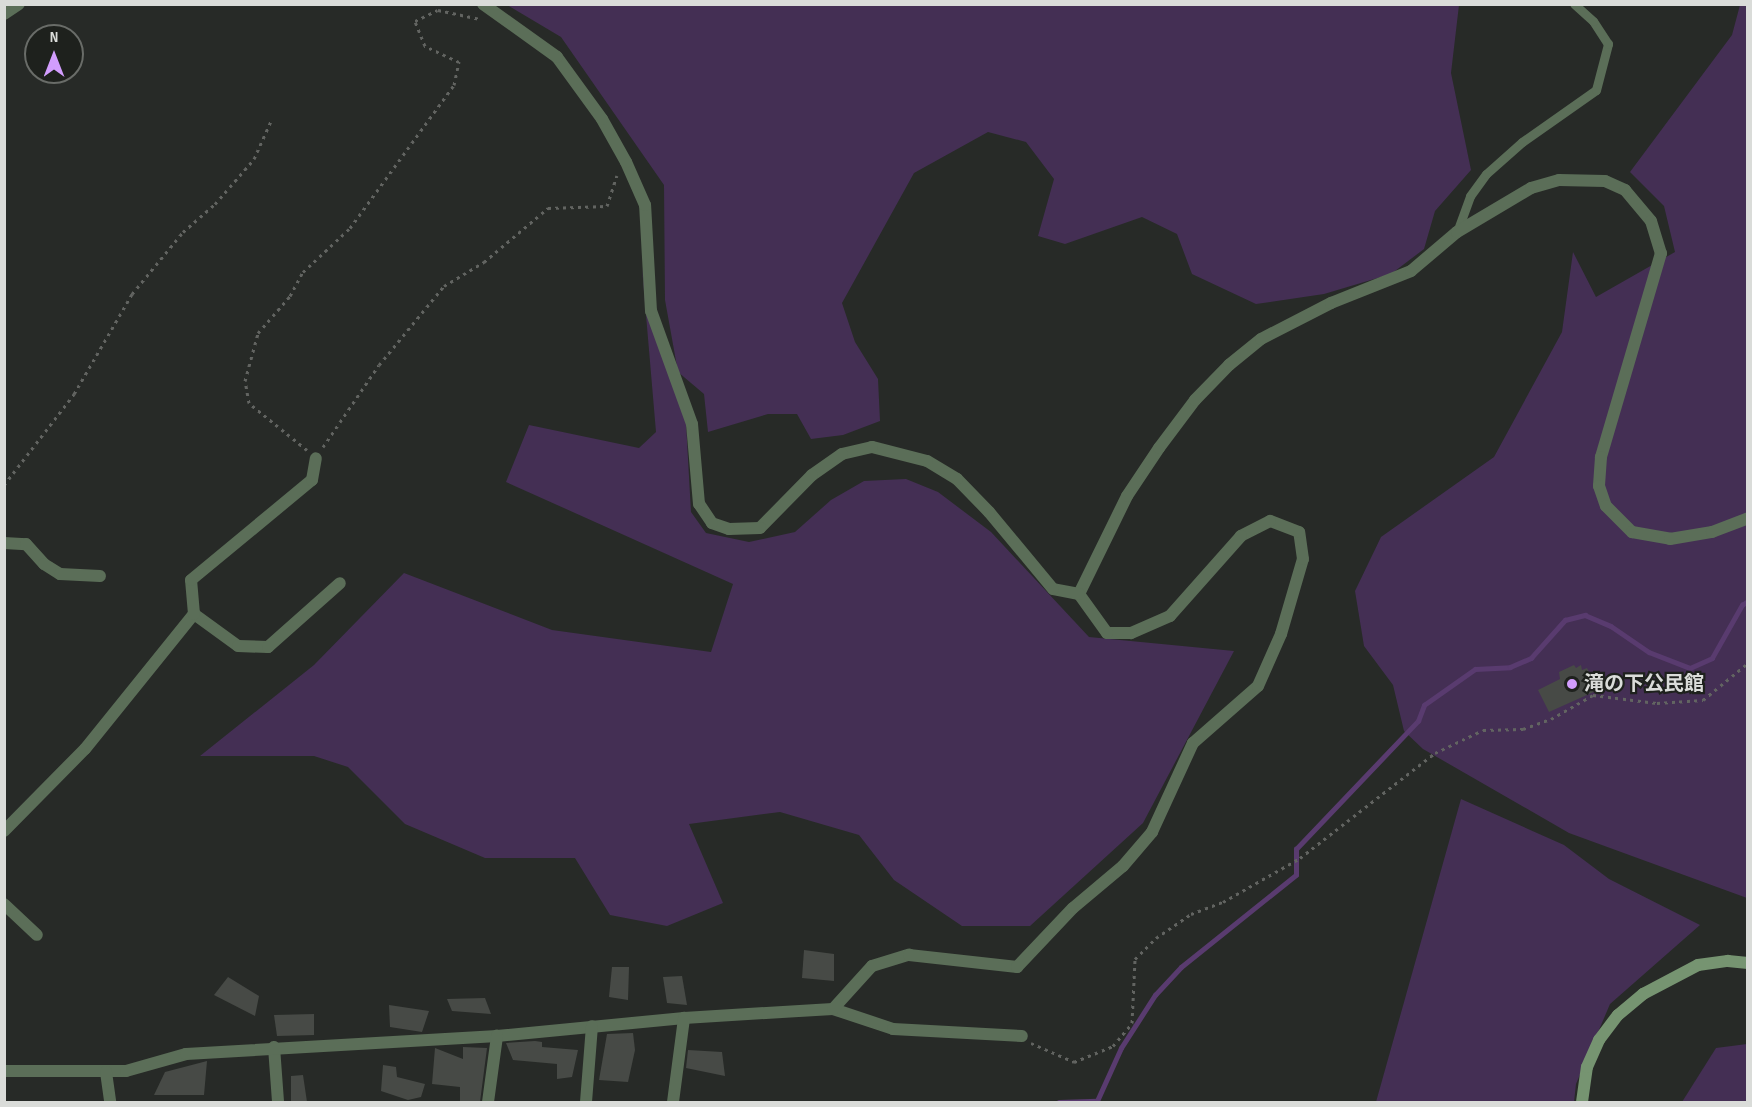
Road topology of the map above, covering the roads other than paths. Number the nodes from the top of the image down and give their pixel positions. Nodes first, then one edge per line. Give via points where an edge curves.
1 (19, 4) edge
2 (483, 4) edge
3 (1574, 4) edge
4 (4, 14) edge
5 (1457, 232) junction
6 (316, 458) road end
7 (1748, 518) edge
8 (4, 543) edge
9 (100, 576) dead end
10 (340, 583) dead end
11 (1079, 594) junction
12 (194, 614) junction
13 (4, 831) edge
14 (4, 904) edge
15 (37, 934) dead end
16 (1748, 963) edge
17 (833, 1009) junction
18 (684, 1018) junction
19 (592, 1026) junction
20 (497, 1036) junction
21 (1022, 1036) road end
22 (274, 1047) junction
23 (4, 1071) edge
24 (106, 1072) junction
25 (110, 1102) edge
26 (278, 1102) edge
27 (488, 1102) edge
28 (586, 1102) edge
29 (673, 1102) edge
30 (1581, 1102) edge

1 - 4 street
2 - 11 street via 557,57 602,119 645,205 651,311 692,424 699,504 712,523 729,529 760,528 812,475 842,454 872,447 927,461 957,479 989,512 1041,580 1053,589
3 - 5 lane via 1593,21 1608,44 1596,90 1522,142 1486,174 1470,196
5 - 7 street via 1531,188 1559,180 1605,180 1639,202 1651,221 1661,253 1601,457 1599,486 1606,506 1632,532 1670,539 1712,532
5 - 11 street via 1411,271 1331,303 1261,339 1229,365 1195,400 1158,448 1128,496
6 - 12 street via 312,480 191,580
8 - 9 street via 26,544 44,564 60,574
10 - 12 street via 268,647 238,646
11 - 17 street via 1107,633 1131,633 1170,616 1241,536 1270,521 1299,532 1303,559 1281,634 1258,686 1193,743 1152,832 1123,866 1073,908 1017,967 909,955 872,966
12 - 13 street via 85,749
14 - 15 street
16 - 30 street via 1698,965 1643,994 1618,1015 1599,1040 1587,1067
17 - 18 street
17 - 21 street via 893,1029
18 - 19 street
18 - 29 street
19 - 20 street
19 - 28 street
20 - 22 street
20 - 27 street
22 - 24 street via 186,1054 126,1071
22 - 26 street
23 - 24 street
24 - 25 street

